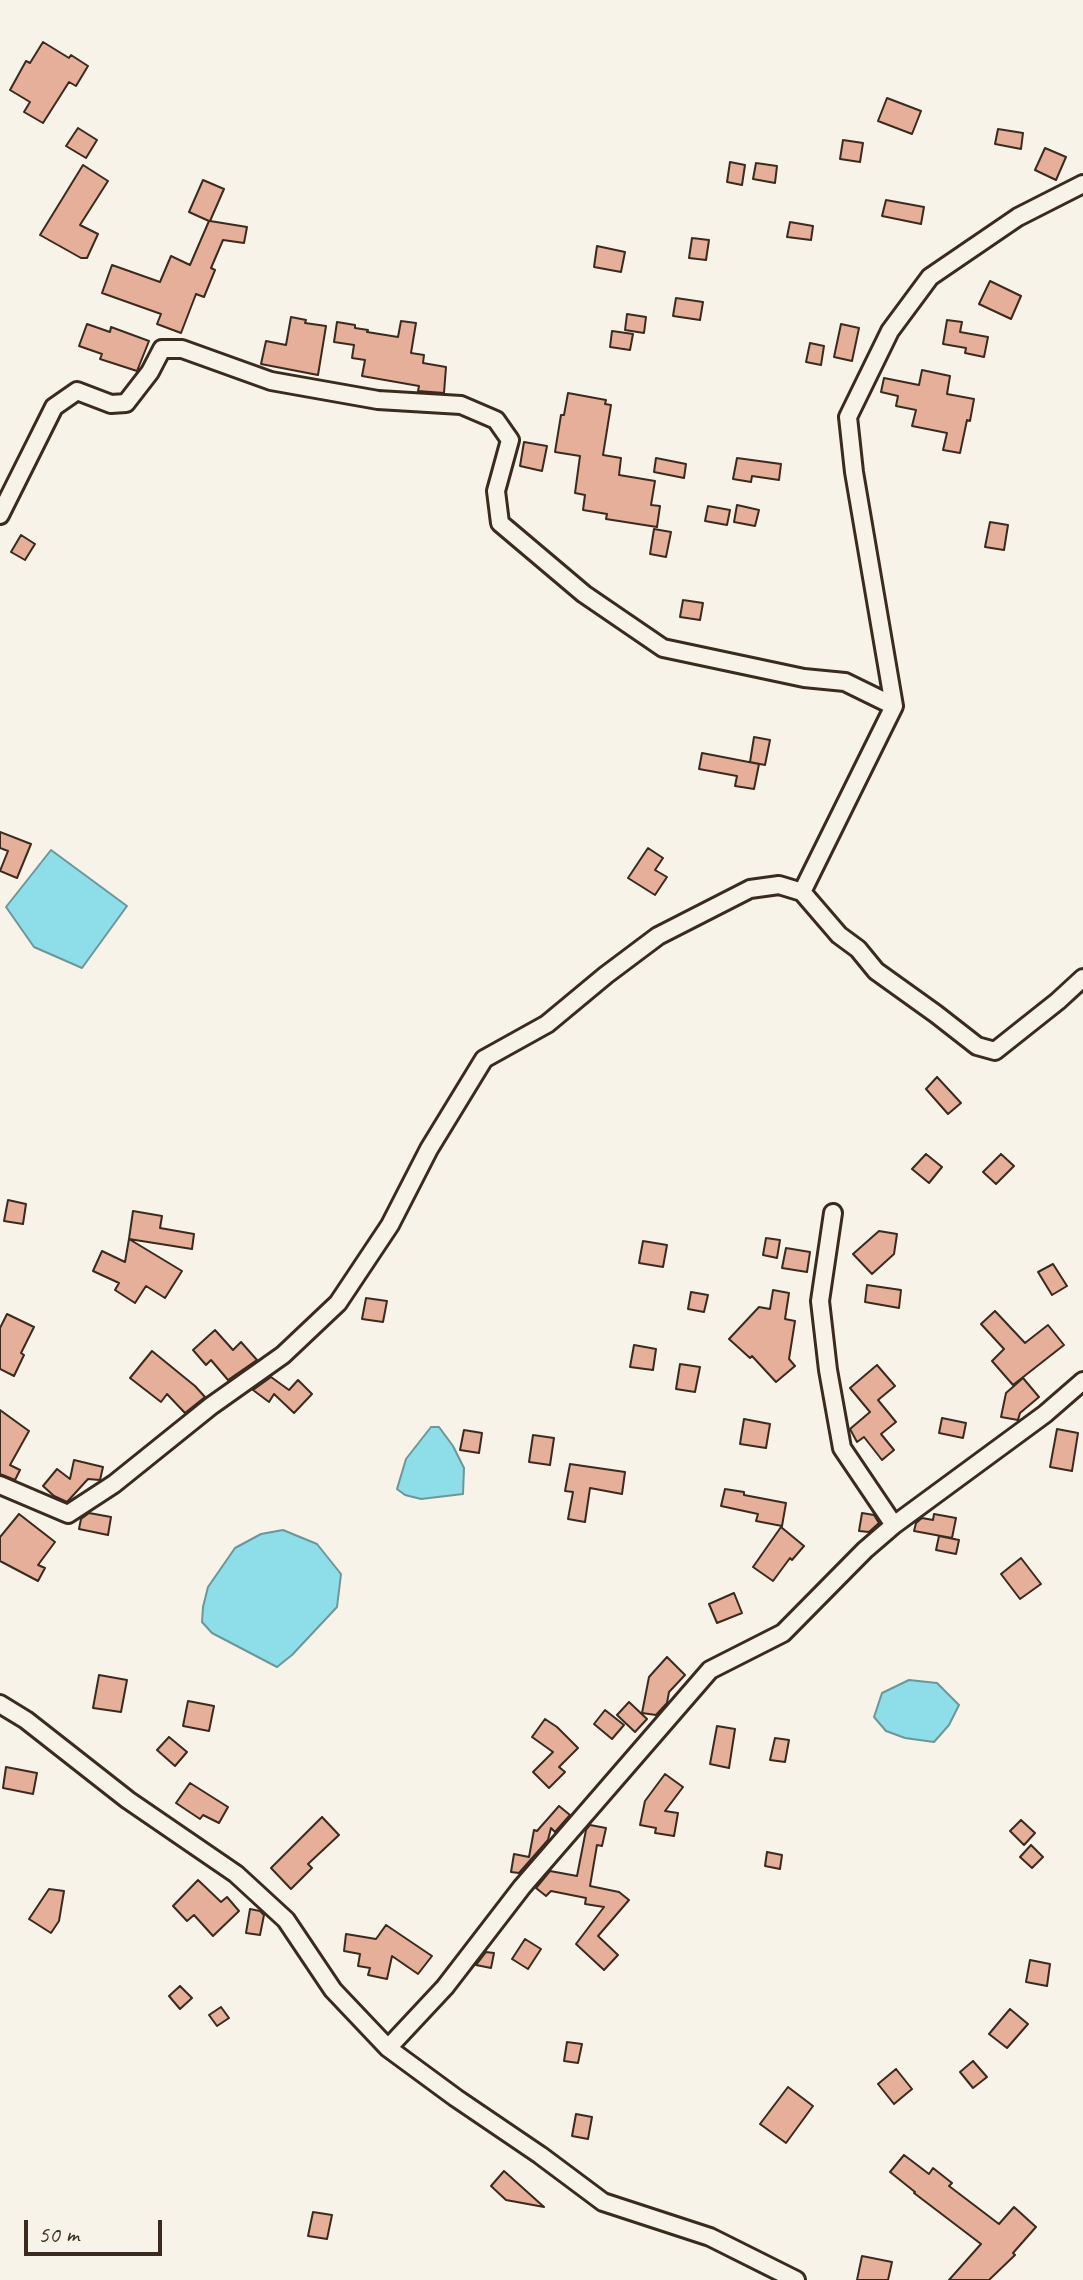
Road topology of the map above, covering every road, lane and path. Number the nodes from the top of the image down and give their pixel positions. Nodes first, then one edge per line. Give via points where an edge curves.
1 (1083, 184) edge
2 (0, 515) edge
3 (894, 706) junction
4 (802, 892) junction
5 (1083, 978) edge
6 (833, 1213) dead end
7 (1083, 1381) edge
8 (0, 1485) edge
9 (894, 1525) junction
10 (0, 1704) edge
11 (388, 2048) junction
12 (796, 2280) edge

1 - 3 street via 1018,217 930,277 890,331 848,417
2 - 3 street via 54,407 77,391 111,404 126,403 162,349 182,349 271,381 378,400 461,405 496,420 510,440 496,491 500,523 584,594 663,648 845,682
3 - 4 street
4 - 5 street via 876,971 977,1046 995,1051
4 - 8 street via 779,885 750,889 699,914 658,936 547,1024 484,1059 390,1225 338,1303 283,1355 114,1484 68,1514
6 - 9 street via 820,1301 842,1448
7 - 9 street
9 - 11 street via 783,1633 710,1670
10 - 11 street via 236,1874 286,1920 333,1990
11 - 12 street via 603,2202 710,2237

